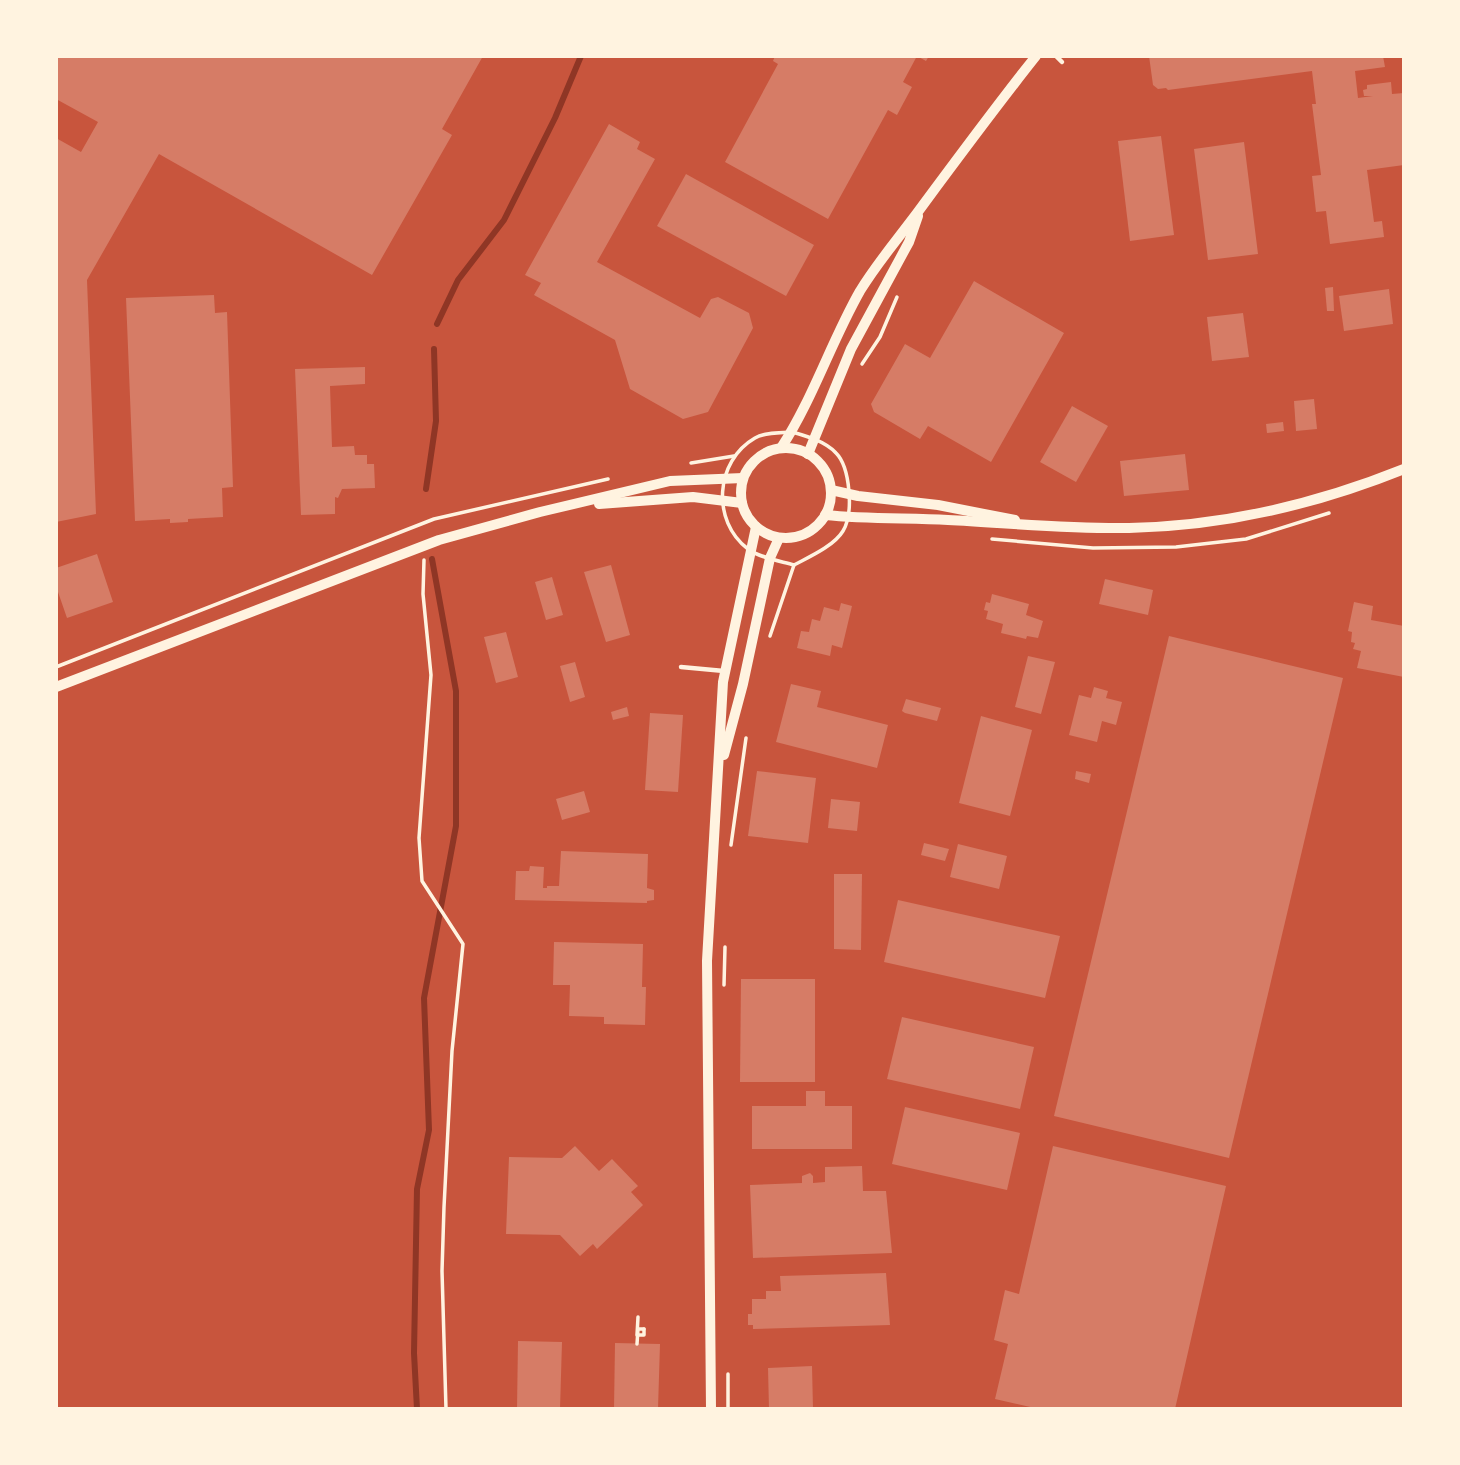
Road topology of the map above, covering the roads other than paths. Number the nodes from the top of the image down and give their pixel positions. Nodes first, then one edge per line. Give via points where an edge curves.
1 (1036, 56) edge
2 (921, 208) junction
3 (781, 449) junction
4 (808, 454) junction
5 (1404, 469) edge
6 (743, 478) junction
7 (831, 490) junction
8 (742, 503) junction
9 (565, 506) junction
10 (825, 515) junction
11 (1024, 523) junction
12 (756, 527) junction
13 (779, 538) junction
14 (681, 667) dead end
15 (725, 671) junction
16 (58, 687) edge
17 (718, 777) junction
18 (711, 1409) edge

1 - 2 street
2 - 3 street via 860,292
2 - 4 street via 909,242 851,349
3 - 4 street
3 - 6 street via 754,461
4 - 7 street via 824,469
5 - 11 street via 1360,486 1240,517 1131,528
6 - 8 street
6 - 9 street via 670,481
7 - 10 street
7 - 11 street
8 - 9 street via 693,497
8 - 12 street
9 - 16 street via 424,546
10 - 11 street
10 - 13 street via 800,536
12 - 13 street
12 - 15 street
13 - 17 street
14 - 15 lane
15 - 17 street
17 - 18 street via 707,961

